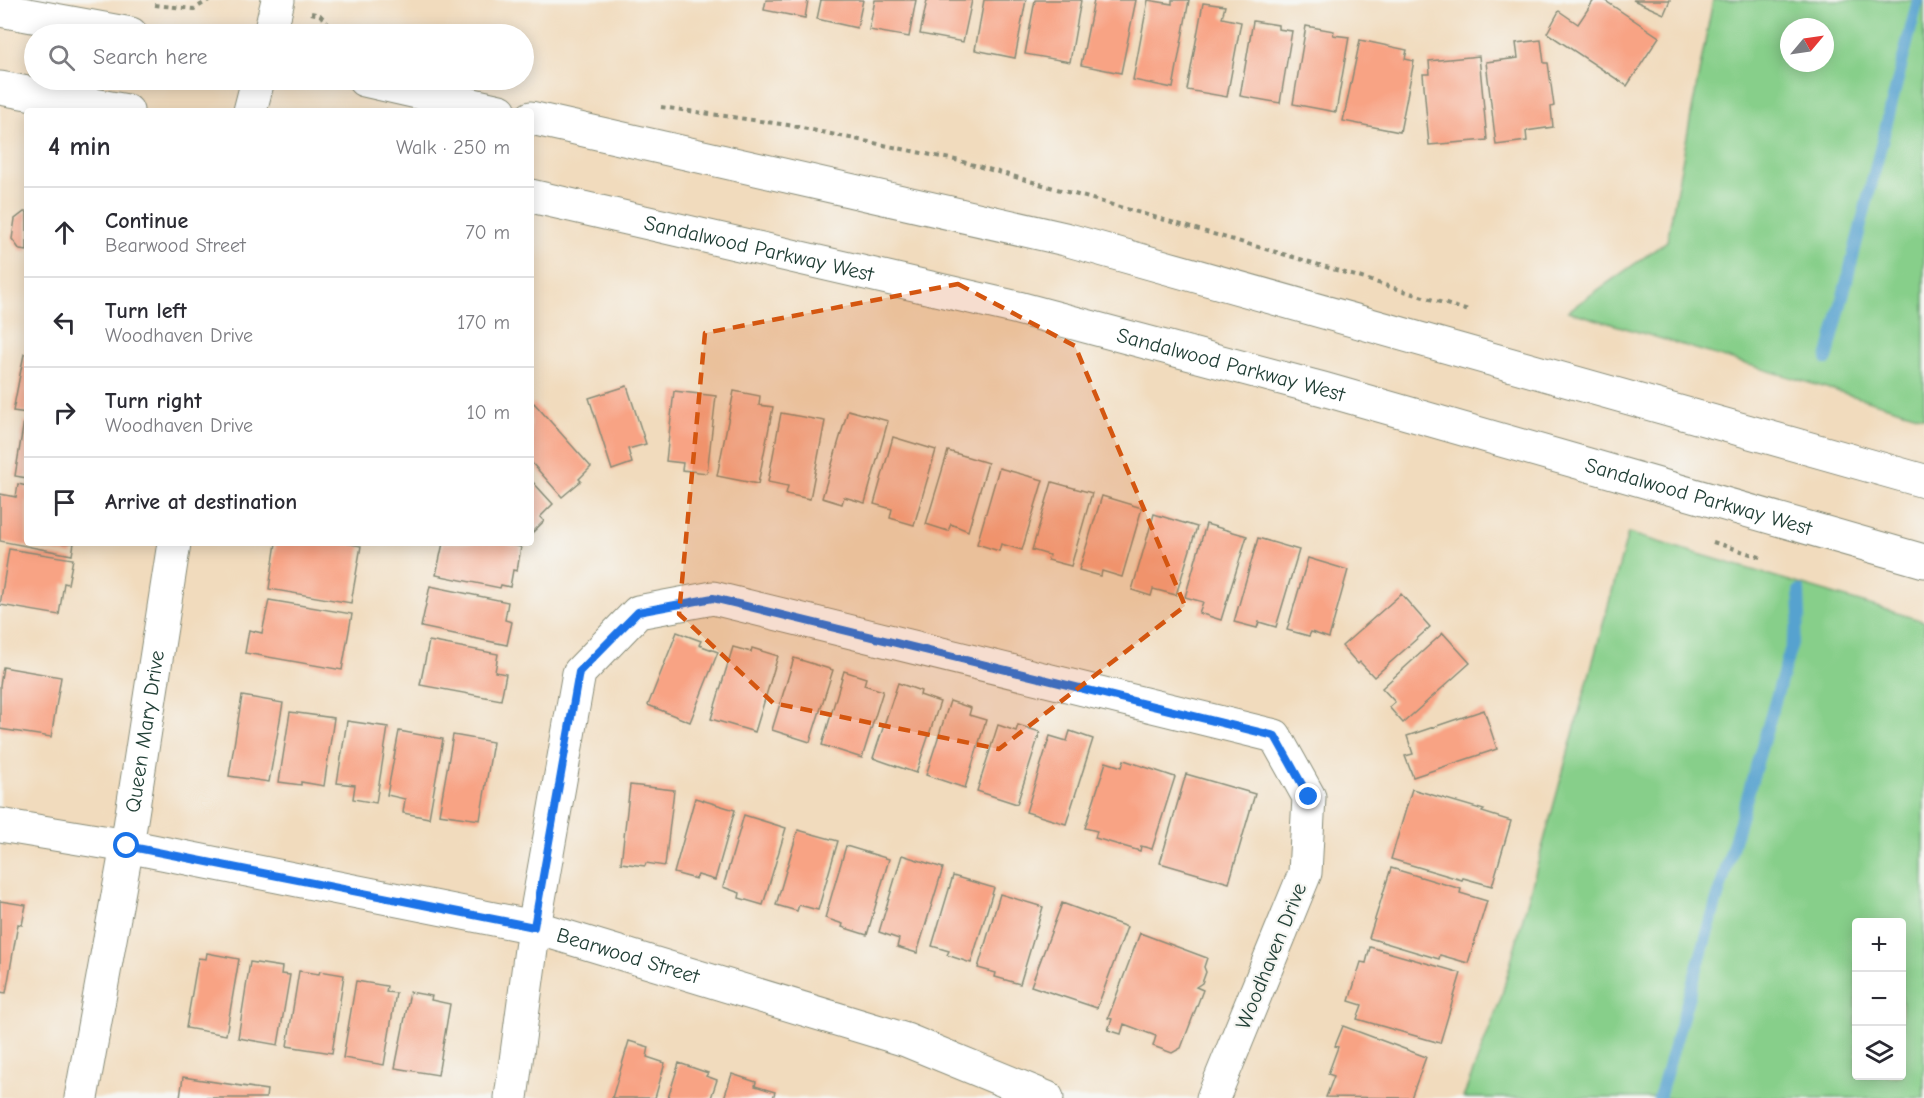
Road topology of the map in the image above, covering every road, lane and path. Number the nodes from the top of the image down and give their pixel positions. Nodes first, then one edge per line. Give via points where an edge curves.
1 (209, 0) edge
2 (278, 0) edge
3 (146, 4) dead end
4 (0, 10) edge
5 (320, 15) dead end
6 (76, 24) edge
7 (272, 24) edge
8 (329, 24) edge
9 (0, 88) edge
10 (255, 90) edge
11 (408, 90) edge
12 (110, 108) edge
13 (251, 108) edge
14 (487, 108) edge
15 (534, 119) edge
16 (534, 197) edge
17 (1924, 482) edge
18 (174, 546) edge
19 (1924, 561) edge
20 (0, 825) edge
21 (127, 846) junction
22 (534, 927) junction
23 (81, 1098) edge
24 (511, 1098) edge
25 (1047, 1098) edge
26 (1213, 1098) edge

1 - 3 path via 194,9
2 - 7 street
4 - 6 street
5 - 8 path
9 - 12 street
10 - 13 street
11 - 14 street
15 - 17 street via 1065,239
16 - 19 street, Sandalwood Parkway West via 1018,308 1323,389
18 - 21 street, Queen Mary Drive
20 - 21 street, Bearwood Street
21 - 22 street, Bearwood Street
21 - 23 street, Queen Mary Drive
22 - 24 street, Woodhaven Drive
22 - 25 street, Bearwood Street via 906,1040
22 - 26 street, Woodhaven Drive via 579,672 638,612 713,598 1275,736 1309,797 1305,873

